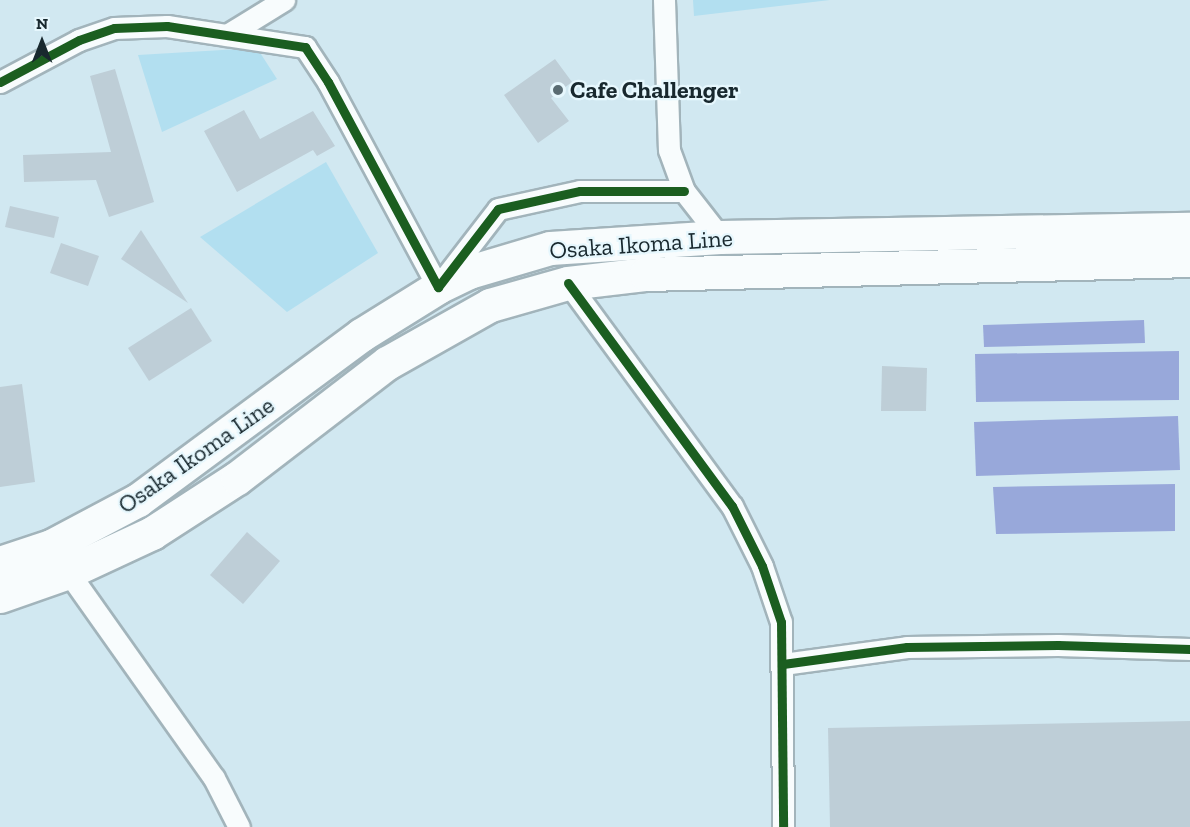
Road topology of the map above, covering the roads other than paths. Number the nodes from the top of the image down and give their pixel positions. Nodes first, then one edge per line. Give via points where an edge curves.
1 (284, 0) edge
2 (664, 0) edge
3 (227, 35) junction
4 (0, 82) edge
5 (684, 191) junction
6 (1190, 229) edge
7 (720, 237) junction
8 (1190, 260) edge
9 (568, 283) junction
10 (438, 287) junction
11 (0, 563) edge
12 (68, 572) junction
13 (0, 596) edge
14 (1190, 649) edge
15 (783, 664) junction
16 (238, 827) edge
17 (783, 827) edge

1 - 3 street
2 - 5 street via 669,150
3 - 4 street via 167,26 114,28 79,40
3 - 10 street via 305,47 328,82
5 - 7 street
5 - 10 street via 580,191 498,209
6 - 7 main road, Osaka Ikoma Line
7 - 10 main road, Osaka Ikoma Line via 550,248 469,272
8 - 9 main road, Osaka Ikoma Line via 646,274
9 - 12 main road, Osaka Ikoma Line via 490,304 397,357 237,478 152,533
9 - 15 street via 732,506 762,566 781,622
10 - 11 main road, Osaka Ikoma Line via 361,335 138,500 51,546
12 - 13 main road, Osaka Ikoma Line
12 - 16 street via 214,778
14 - 15 street via 1058,645 907,647
15 - 17 street

